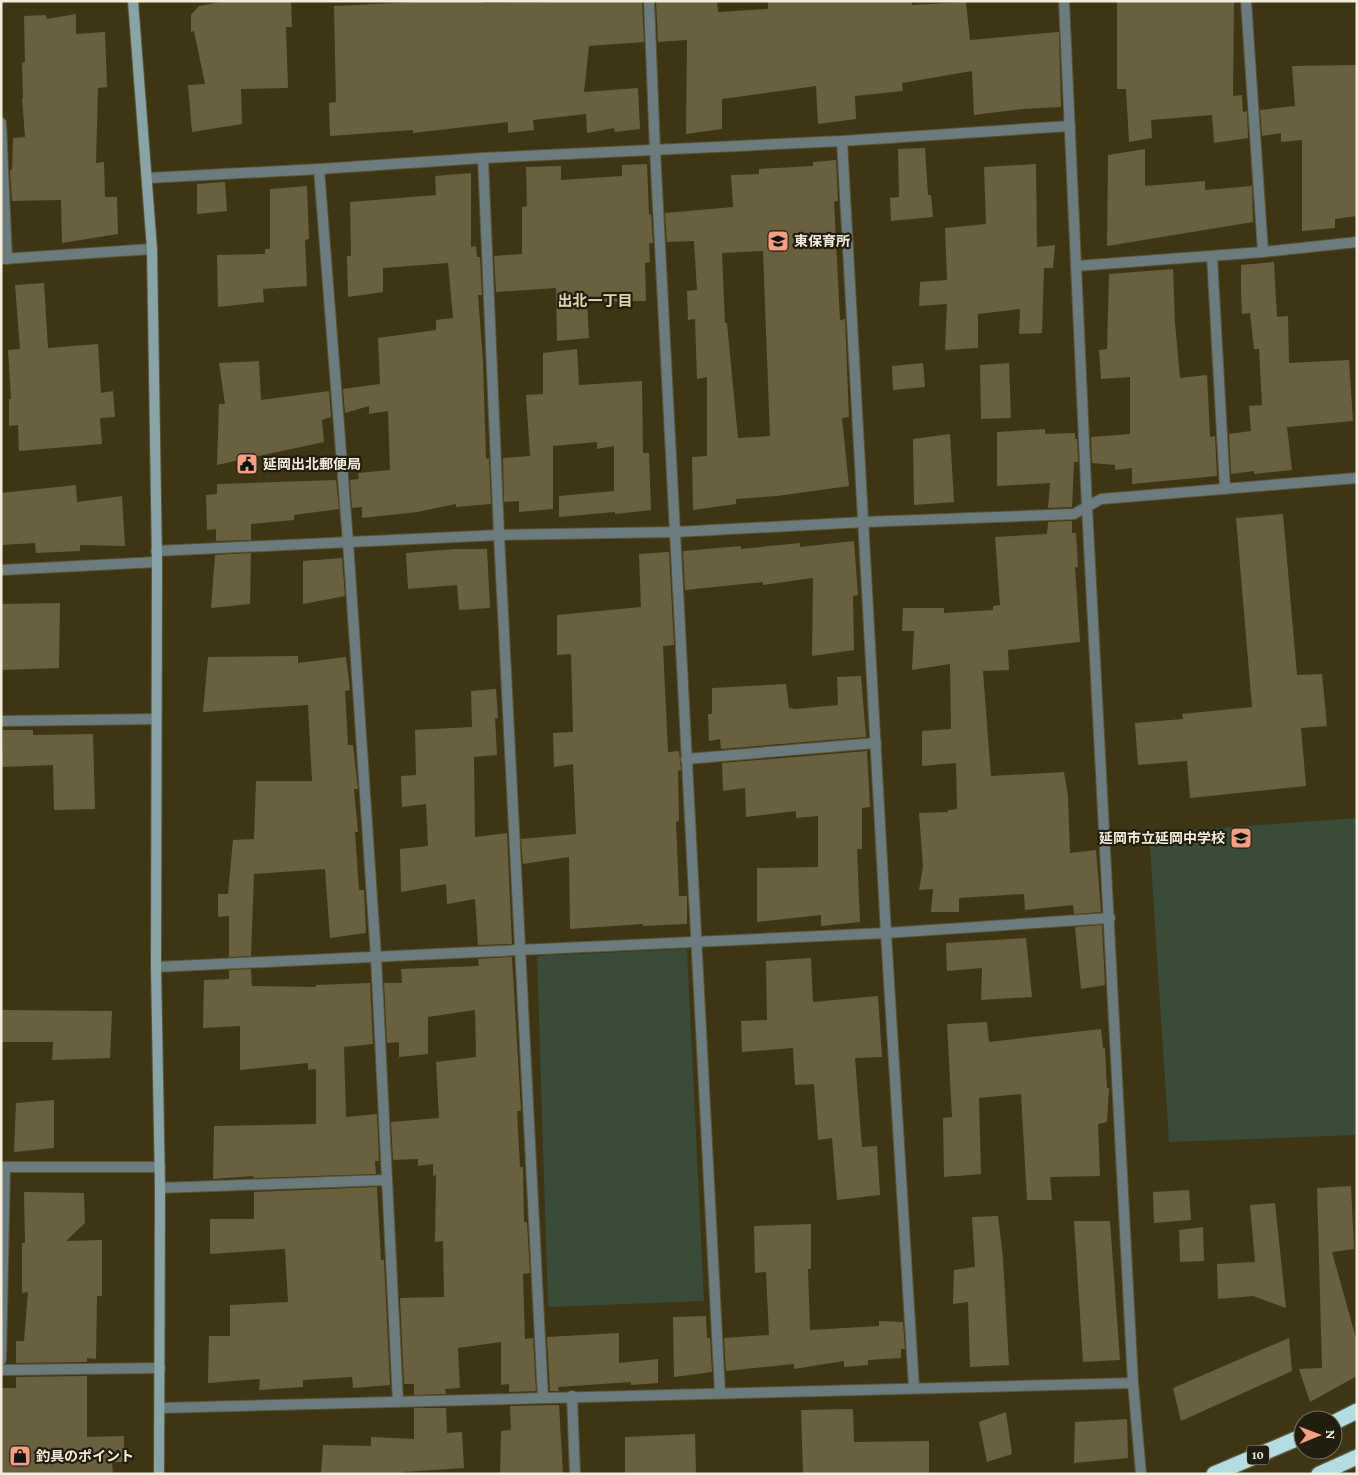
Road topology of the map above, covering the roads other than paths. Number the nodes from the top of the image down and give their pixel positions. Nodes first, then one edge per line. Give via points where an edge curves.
1 (132, 1) edge
2 (649, 1) edge
3 (1064, 1) edge
4 (1246, 1) edge
5 (1, 123) edge
6 (1070, 126) junction
7 (842, 141) junction
8 (655, 150) junction
9 (483, 158) junction
10 (319, 170) junction
11 (148, 178) junction
12 (1357, 242) edge
13 (152, 249) junction
14 (1263, 252) junction
15 (1212, 256) junction
16 (4, 259) edge
17 (1076, 266) junction
18 (1357, 478) edge
19 (1225, 489) junction
20 (1087, 507) junction
21 (864, 522) junction
22 (675, 532) junction
23 (498, 535) junction
24 (348, 542) junction
25 (156, 551) junction
26 (157, 562) junction
27 (1, 570) edge
28 (156, 720) junction
29 (1, 722) edge
30 (876, 743) junction
31 (686, 759) junction
32 (1110, 918) junction
33 (886, 933) junction
34 (696, 942) junction
35 (521, 950) junction
36 (376, 957) junction
37 (156, 967) junction
38 (3, 1167) edge
39 (160, 1167) junction
40 (387, 1180) junction
41 (160, 1188) junction
42 (1, 1360) edge
43 (160, 1368) junction
44 (1, 1370) edge
45 (1133, 1383) junction
46 (914, 1388) junction
47 (720, 1393) junction
48 (572, 1396) junction
49 (543, 1398) junction
50 (398, 1402) junction
51 (160, 1408) junction
52 (1357, 1411) edge
53 (1343, 1418) edge
54 (1293, 1440) edge
55 (1357, 1456) edge
56 (159, 1474) edge
57 (576, 1474) edge
58 (1141, 1474) edge
59 (1214, 1474) edge
60 (1319, 1474) edge

1 - 11 street
2 - 8 street
3 - 6 street
4 - 14 street
5 - 16 street
6 - 7 street
6 - 17 street
7 - 8 street
7 - 21 street
8 - 9 street
8 - 22 street
9 - 10 street
9 - 23 street
10 - 11 street
10 - 24 street
11 - 13 street
12 - 14 street
13 - 16 street
13 - 25 street
14 - 15 street
15 - 17 street
15 - 19 street
17 - 20 street
18 - 19 street
19 - 20 street via 1101,499
20 - 21 street via 1074,514
20 - 32 street
21 - 22 street
21 - 30 street
22 - 23 street
22 - 31 street
23 - 24 street
23 - 35 street
24 - 25 street
24 - 36 street
25 - 26 street
26 - 27 street
26 - 28 street
28 - 29 street
28 - 37 street
30 - 31 street
30 - 33 street
31 - 34 street
32 - 33 street
32 - 45 street
33 - 34 street
33 - 46 street
34 - 35 street
34 - 47 street
35 - 36 street
35 - 49 street
36 - 37 street
36 - 40 street
37 - 39 street
38 - 39 street
38 - 42 street
39 - 41 street
40 - 41 street
40 - 50 street
41 - 43 street
43 - 44 street
43 - 51 street
45 - 46 street
45 - 58 street
46 - 47 street
47 - 48 street
48 - 49 street
48 - 57 street
49 - 50 street
50 - 51 street
51 - 56 street
52 - 53 highway
54 - 59 highway, 10
55 - 60 highway

